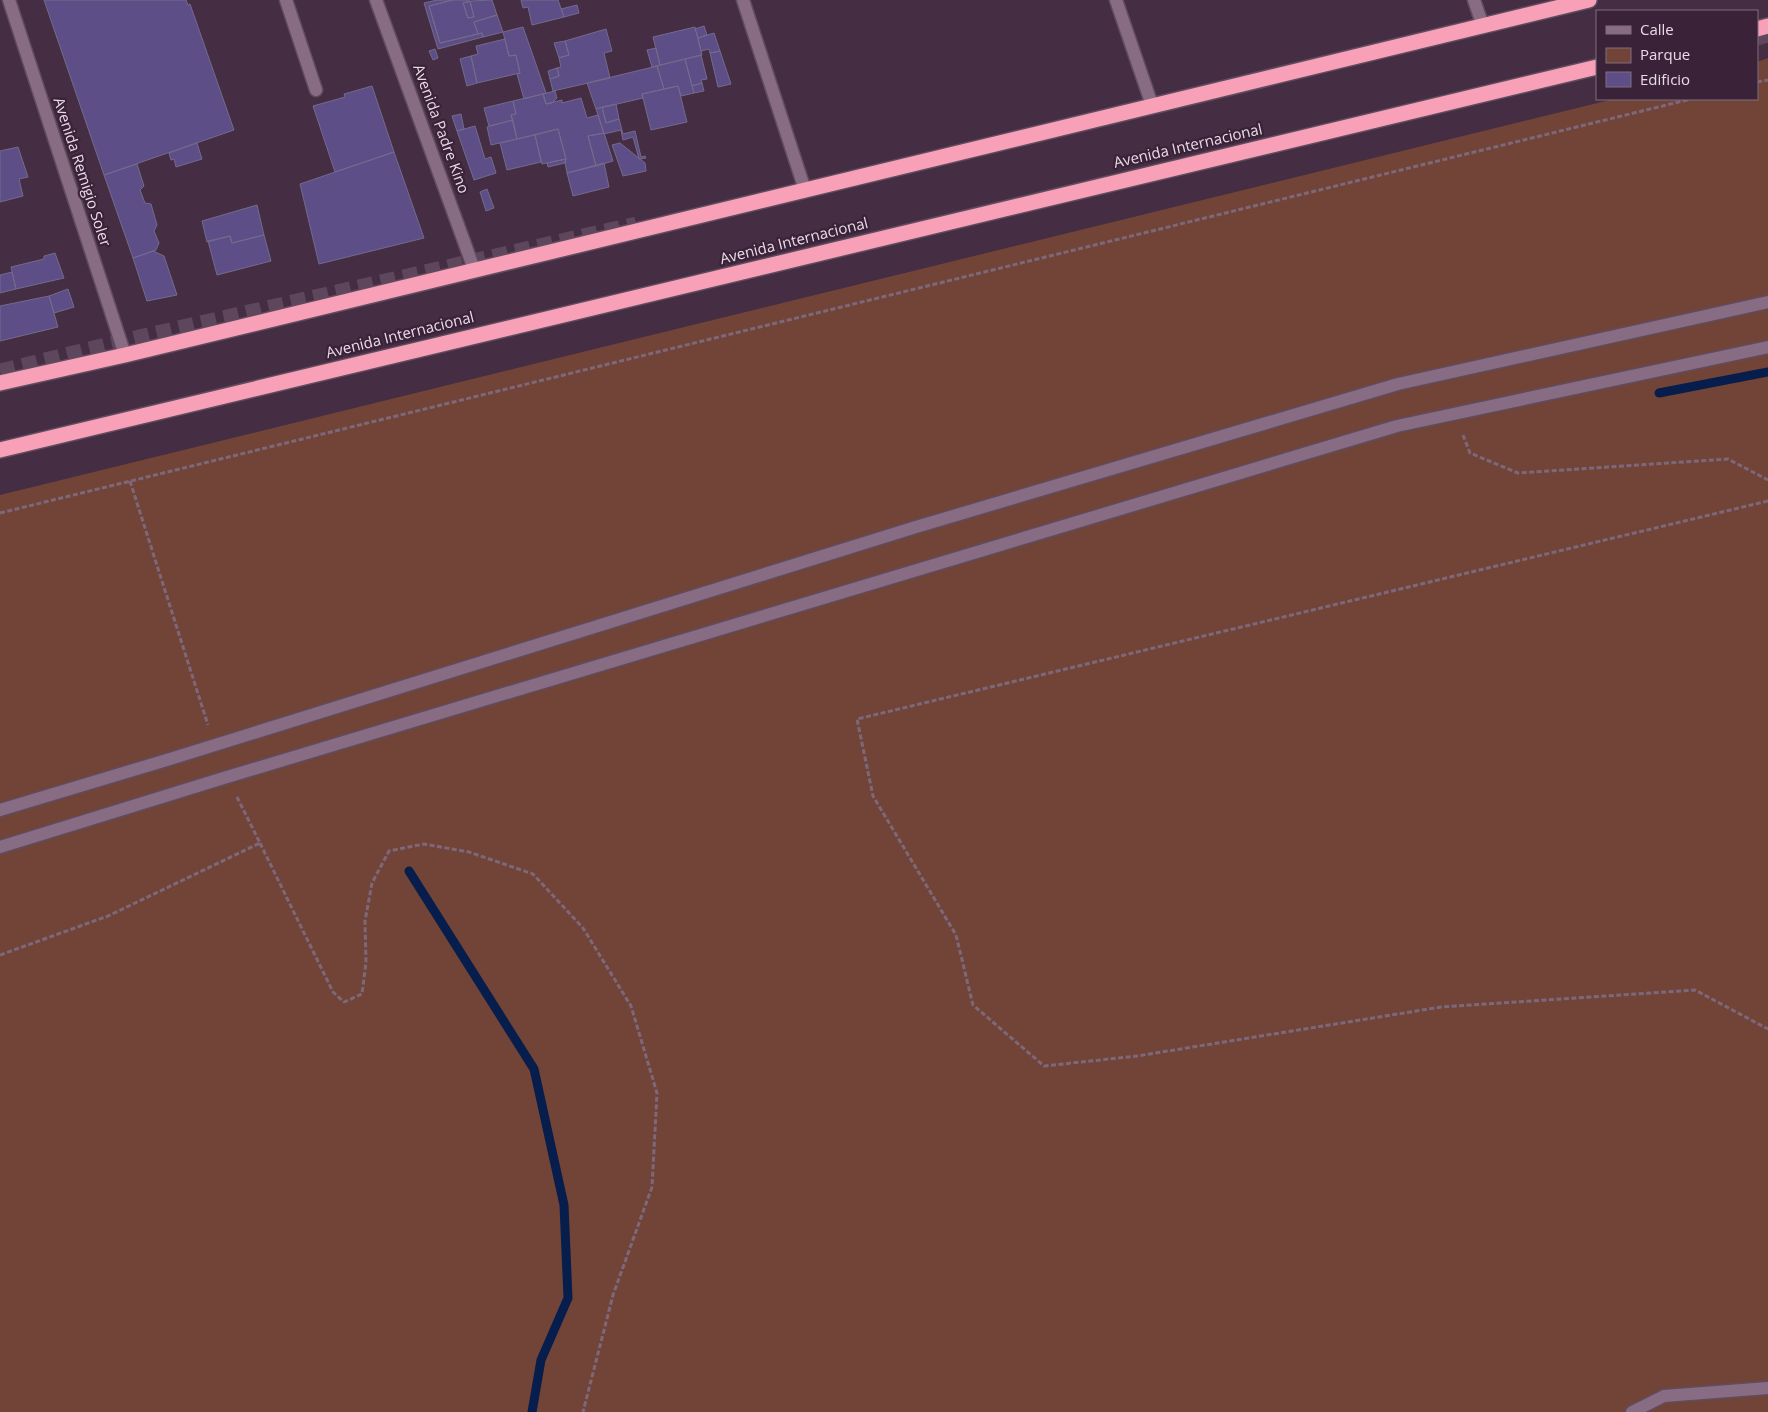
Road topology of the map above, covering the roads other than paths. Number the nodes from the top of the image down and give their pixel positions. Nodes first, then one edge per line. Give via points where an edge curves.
1 (9, 0) edge
2 (286, 0) edge
3 (376, 0) edge
4 (743, 0) edge
5 (1474, 0) edge
6 (1589, 0) edge
7 (1118, 1) edge
8 (1483, 26) junction
9 (1596, 67) edge
10 (316, 90) dead end
11 (1152, 105) junction
12 (805, 190) junction
13 (474, 269) junction
14 (1768, 302) edge
15 (1768, 348) edge
16 (125, 355) junction
17 (0, 383) edge
18 (0, 450) edge
19 (0, 810) edge
20 (0, 847) edge
21 (1768, 1388) edge
22 (1632, 1412) edge

1 - 16 street, Avenida Remigio Soler
2 - 10 street
3 - 13 street, Avenida Padre Kino
4 - 12 street
5 - 8 street
6 - 8 highway
7 - 11 street
8 - 11 highway
9 - 18 highway, Avenida Internacional
11 - 12 highway
12 - 13 highway
13 - 16 highway
14 - 19 street via 1398,384 916,527
15 - 20 street via 1397,426
16 - 17 highway
21 - 22 street via 1664,1396

